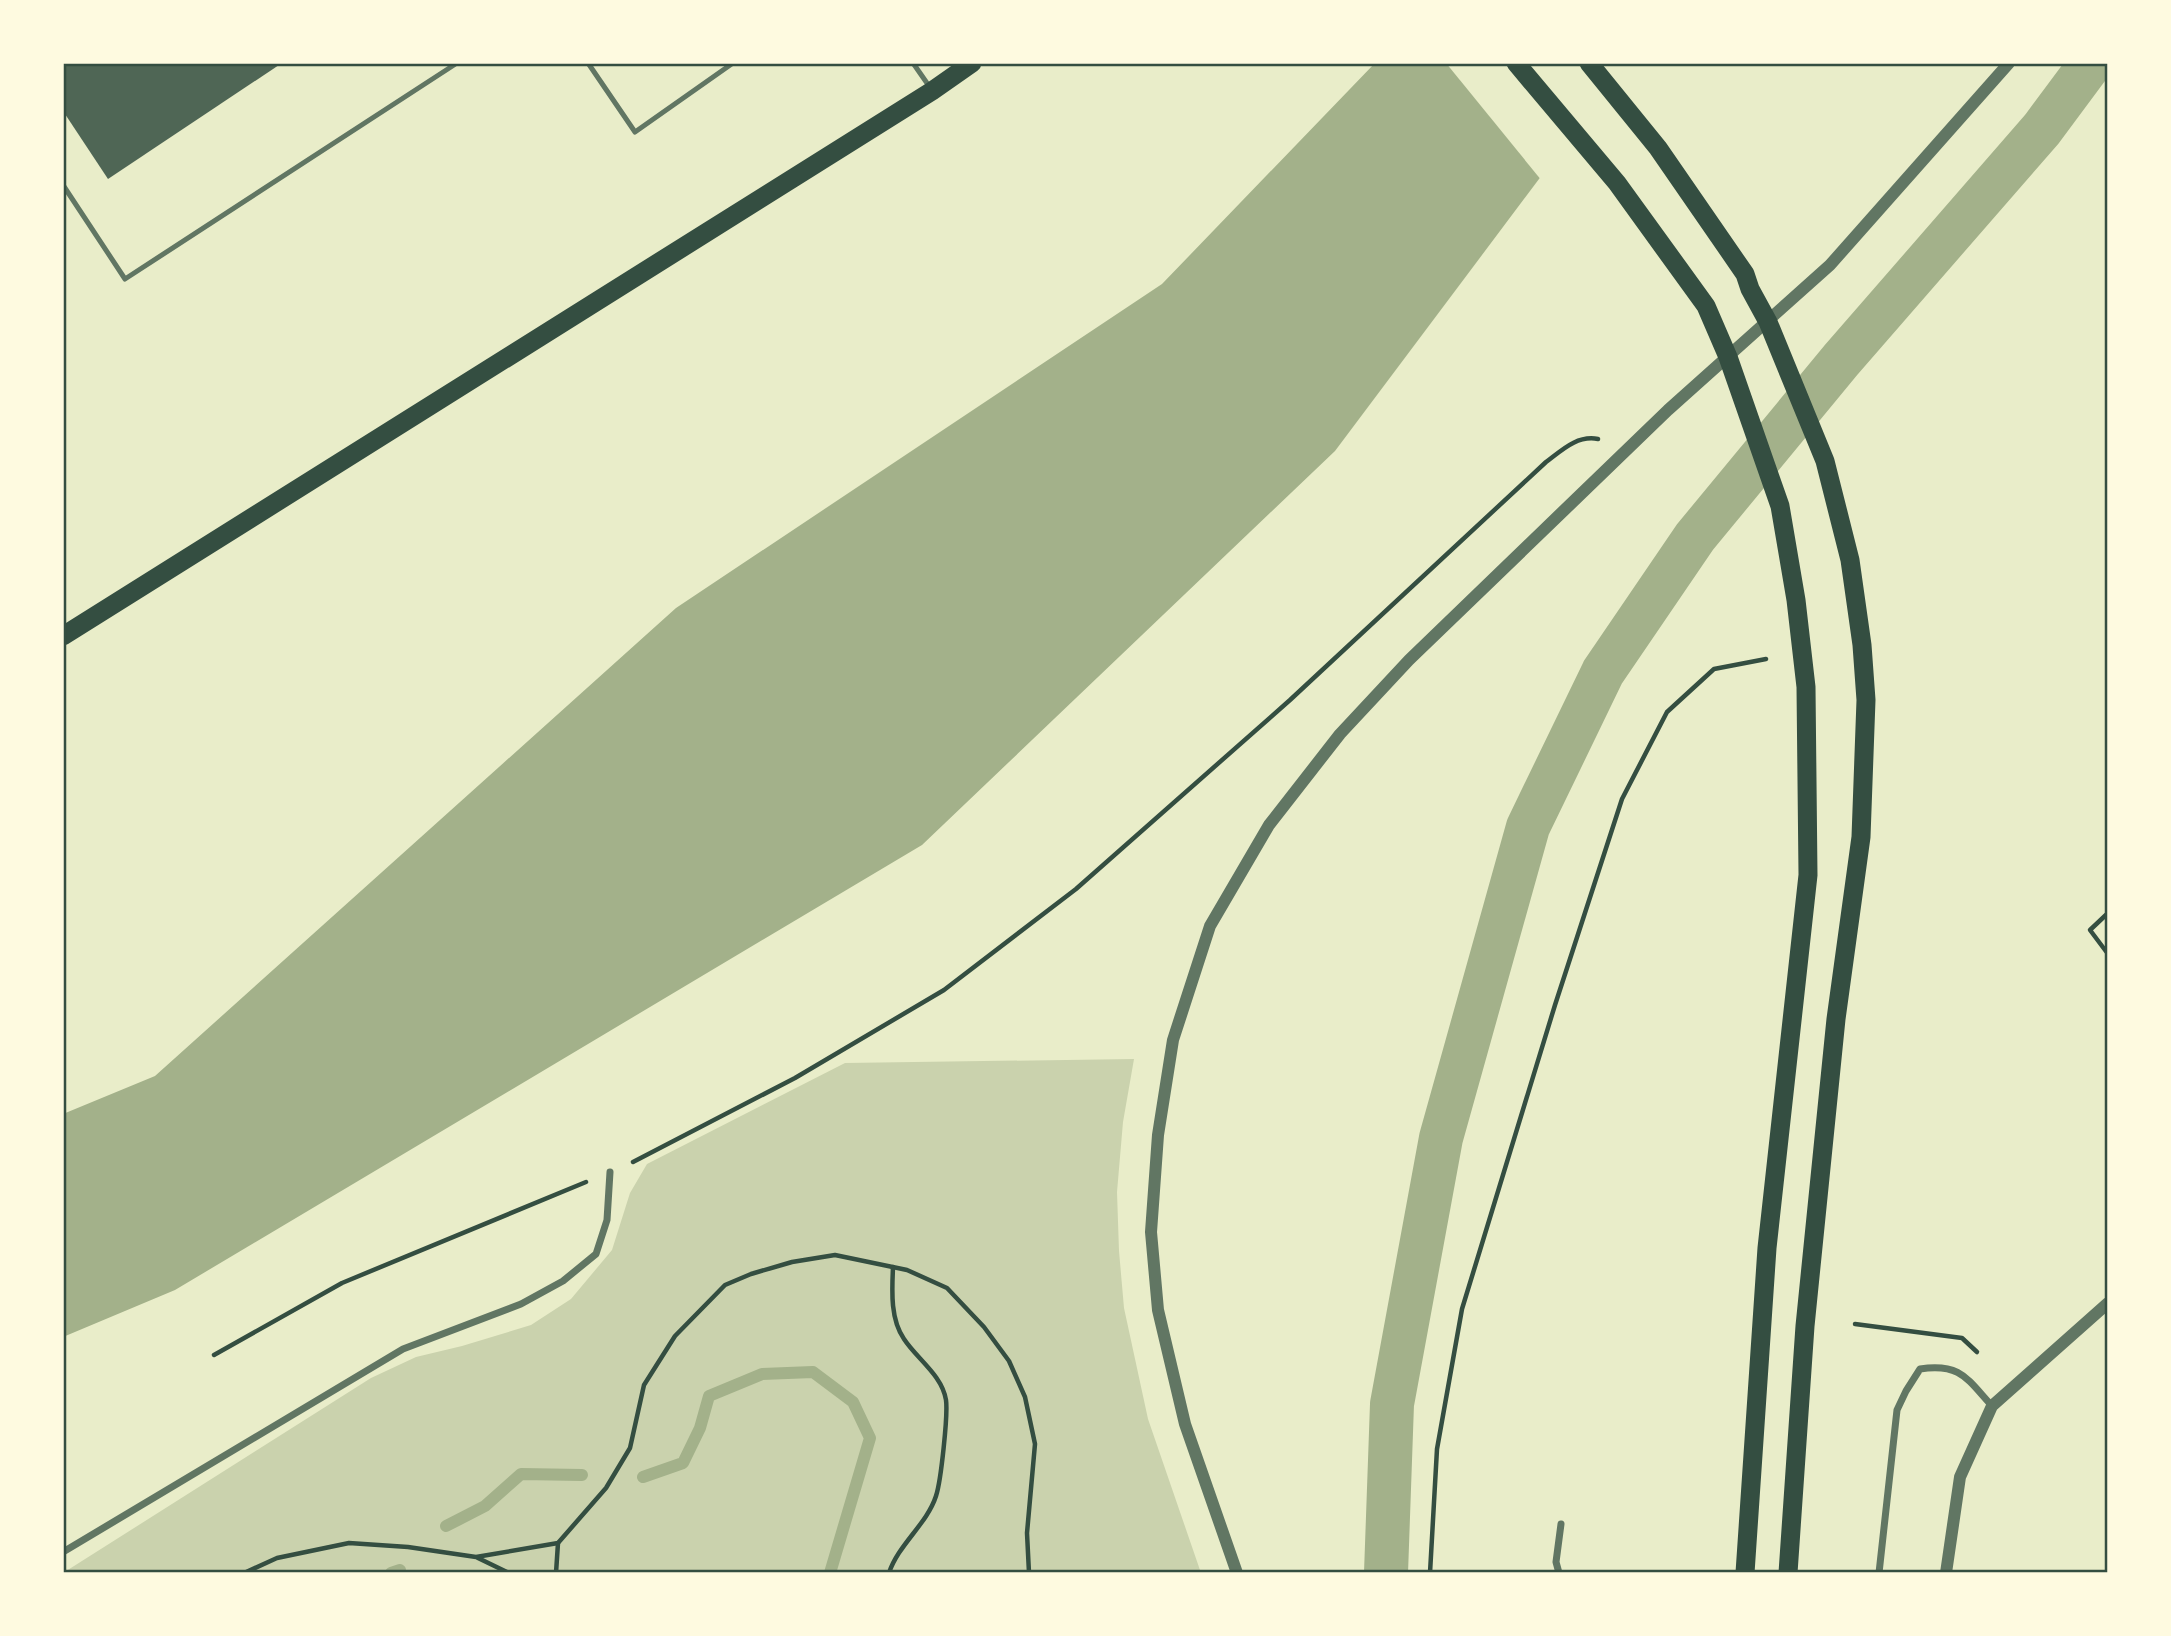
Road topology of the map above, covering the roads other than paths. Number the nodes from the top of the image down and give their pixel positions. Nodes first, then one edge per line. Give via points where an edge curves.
1 (457, 63) edge
2 (588, 63) edge
3 (733, 63) edge
4 (913, 63) edge
5 (972, 63) edge
6 (1516, 63) edge
7 (1589, 63) edge
8 (2009, 63) edge
9 (932, 91) junction
10 (63, 186) edge
11 (1768, 322) junction
12 (1728, 357) junction
13 (63, 636) edge
14 (610, 1172) road end
15 (2108, 1303) edge
16 (1992, 1406) junction
17 (1561, 1524) dead end
18 (63, 1552) edge
19 (1237, 1573) edge
20 (1559, 1573) edge
21 (1745, 1573) edge
22 (1788, 1573) edge
23 (1879, 1573) edge
24 (1946, 1573) edge

1 - 10 lane via 125,279
2 - 3 lane via 635,132
4 - 9 lane
5 - 9 highway
6 - 12 highway via 1617,183 1706,306
7 - 11 highway via 1658,148 1745,274
8 - 11 street via 1830,265
9 - 13 highway
11 - 12 street
11 - 22 highway via 1825,460 1850,560 1866,700 1861,837 1836,1019 1805,1326
12 - 19 street via 1409,660 1339,734 1269,825 1210,926 1173,1040 1158,1135 1151,1232 1158,1310 1185,1424
12 - 21 highway via 1780,506 1806,687 1808,875 1767,1248
14 - 18 street via 607,1220 596,1254 563,1281 521,1304 402,1349
15 - 16 street
16 - 23 street via 1963,1374 1941,1366 1920,1369 1897,1410
16 - 24 street via 1960,1477
17 - 20 street

